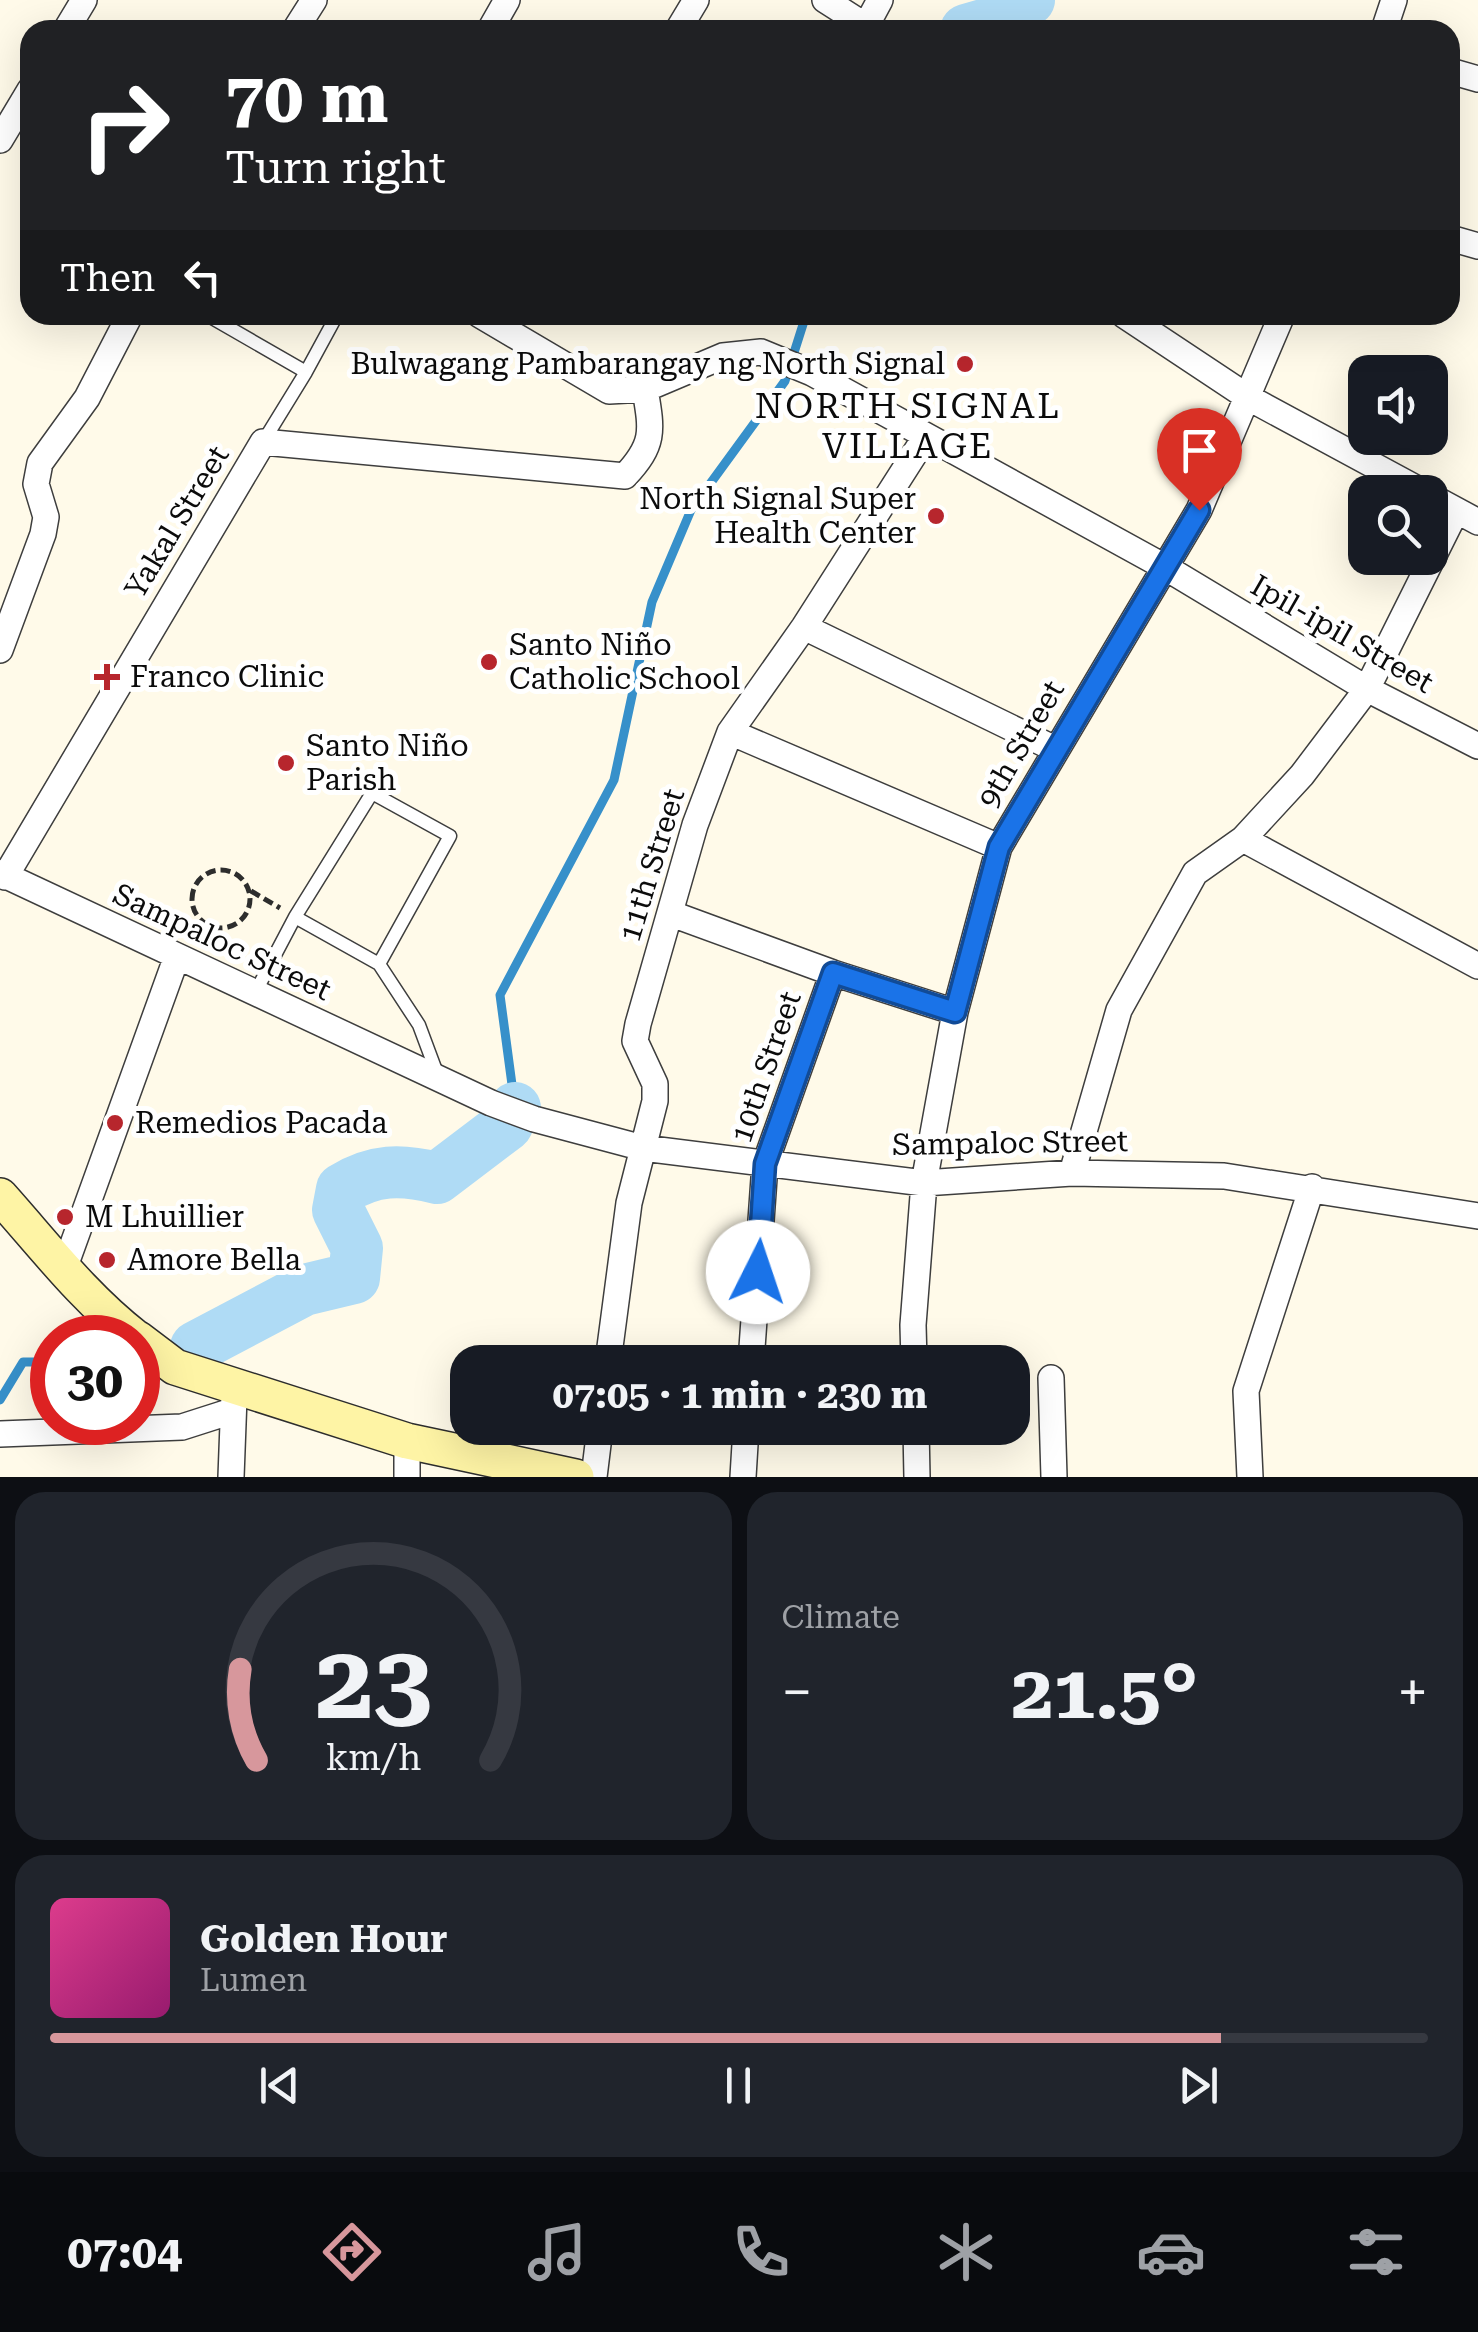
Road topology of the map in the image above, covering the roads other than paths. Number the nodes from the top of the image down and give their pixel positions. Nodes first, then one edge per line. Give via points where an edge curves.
1 (826, 0) edge
2 (857, 20) edge
3 (20, 107) edge
4 (0, 140) edge
5 (125, 325) edge
6 (225, 325) edge
7 (332, 325) edge
8 (504, 325) edge
9 (1139, 325) edge
10 (1278, 325) edge
11 (306, 372) junction
12 (645, 389) junction
13 (1249, 398) junction
14 (926, 436) junction
15 (262, 442) junction
16 (1392, 475) edge
17 (1467, 516) edge
18 (1163, 566) junction
19 (804, 627) junction
20 (0, 650) edge
21 (1367, 689) junction
22 (730, 732) junction
23 (1478, 746) edge
24 (1055, 750) junction
25 (1244, 839) junction
26 (999, 847) junction
27 (3, 876) edge
28 (672, 914) junction
29 (295, 917) junction
30 (177, 956) junction
31 (379, 964) junction
32 (1478, 966) edge
33 (833, 973) junction
34 (256, 993) junction
35 (955, 1012) junction
36 (438, 1078) junction
37 (643, 1148) junction
38 (765, 1164) junction
39 (1072, 1173) junction
40 (924, 1183) junction
41 (1312, 1187) junction
42 (0, 1196) edge
43 (1478, 1216) edge
44 (64, 1269) junction
45 (108, 1315) edge
46 (610, 1345) edge
47 (752, 1345) edge
48 (914, 1345) edge
49 (160, 1356) edge
50 (1050, 1378) dead end
51 (234, 1398) junction
52 (0, 1434) edge
53 (407, 1441) junction
54 (598, 1445) edge
55 (745, 1445) edge
56 (917, 1445) edge
57 (231, 1477) edge
58 (407, 1477) edge
59 (576, 1477) edge
60 (594, 1477) edge
61 (743, 1477) edge
62 (918, 1477) edge
63 (1054, 1477) edge
64 (1250, 1477) edge

1 - 2 street
3 - 4 street
5 - 20 street via 87,398 40,463 43,534
6 - 11 lane
7 - 11 lane
8 - 12 street, Ipil-ipil Street via 609,391
9 - 13 street
10 - 13 street, 9th Street
11 - 15 lane
12 - 14 street, Ipil-ipil Street via 723,356 761,352
12 - 15 street, Yakal Street via 645,455 625,476
13 - 16 street
13 - 18 street, 9th Street via 1199,510
14 - 18 street, Ipil-ipil Street
14 - 19 street, 11th Street
15 - 27 street, Yakal Street
17 - 21 street
18 - 21 street, Ipil-ipil Street
18 - 24 street, 9th Street
19 - 22 street, 11th Street
19 - 24 street
21 - 23 street, Ipil-ipil Street
21 - 25 street
22 - 26 street
22 - 28 street, 11th Street via 695,825
24 - 26 street, 9th Street
25 - 32 street
25 - 39 street via 1194,873 1119,1010
26 - 35 street, 9th Street
27 - 30 street, Sampaloc Street
28 - 33 street
28 - 37 street, 11th Street via 636,1041 655,1084
29 - 31 lane
29 - 31 lane via 372,793 450,836
29 - 34 lane
30 - 34 street, Sampaloc Street
30 - 44 street
31 - 36 lane via 420,1025
33 - 35 street
33 - 38 street, 10th Street
34 - 36 street, Sampaloc Street
35 - 40 street, 9th Street
36 - 37 street, Sampaloc Street via 534,1119
37 - 38 street, Sampaloc Street
37 - 46 street, 11th Street via 628,1203
38 - 40 street, Sampaloc Street
38 - 47 street, 10th Street
39 - 40 street, Sampaloc Street
39 - 41 street, Sampaloc Street via 1224,1176
40 - 48 street, 9th Street
41 - 43 street, Sampaloc Street
41 - 64 street via 1246,1391
42 - 44 main road
44 - 45 main road
49 - 51 main road
50 - 63 street
51 - 52 street via 182,1427
51 - 53 main road
51 - 57 street
53 - 58 street
53 - 59 main road
54 - 60 street
55 - 61 street
56 - 62 street

